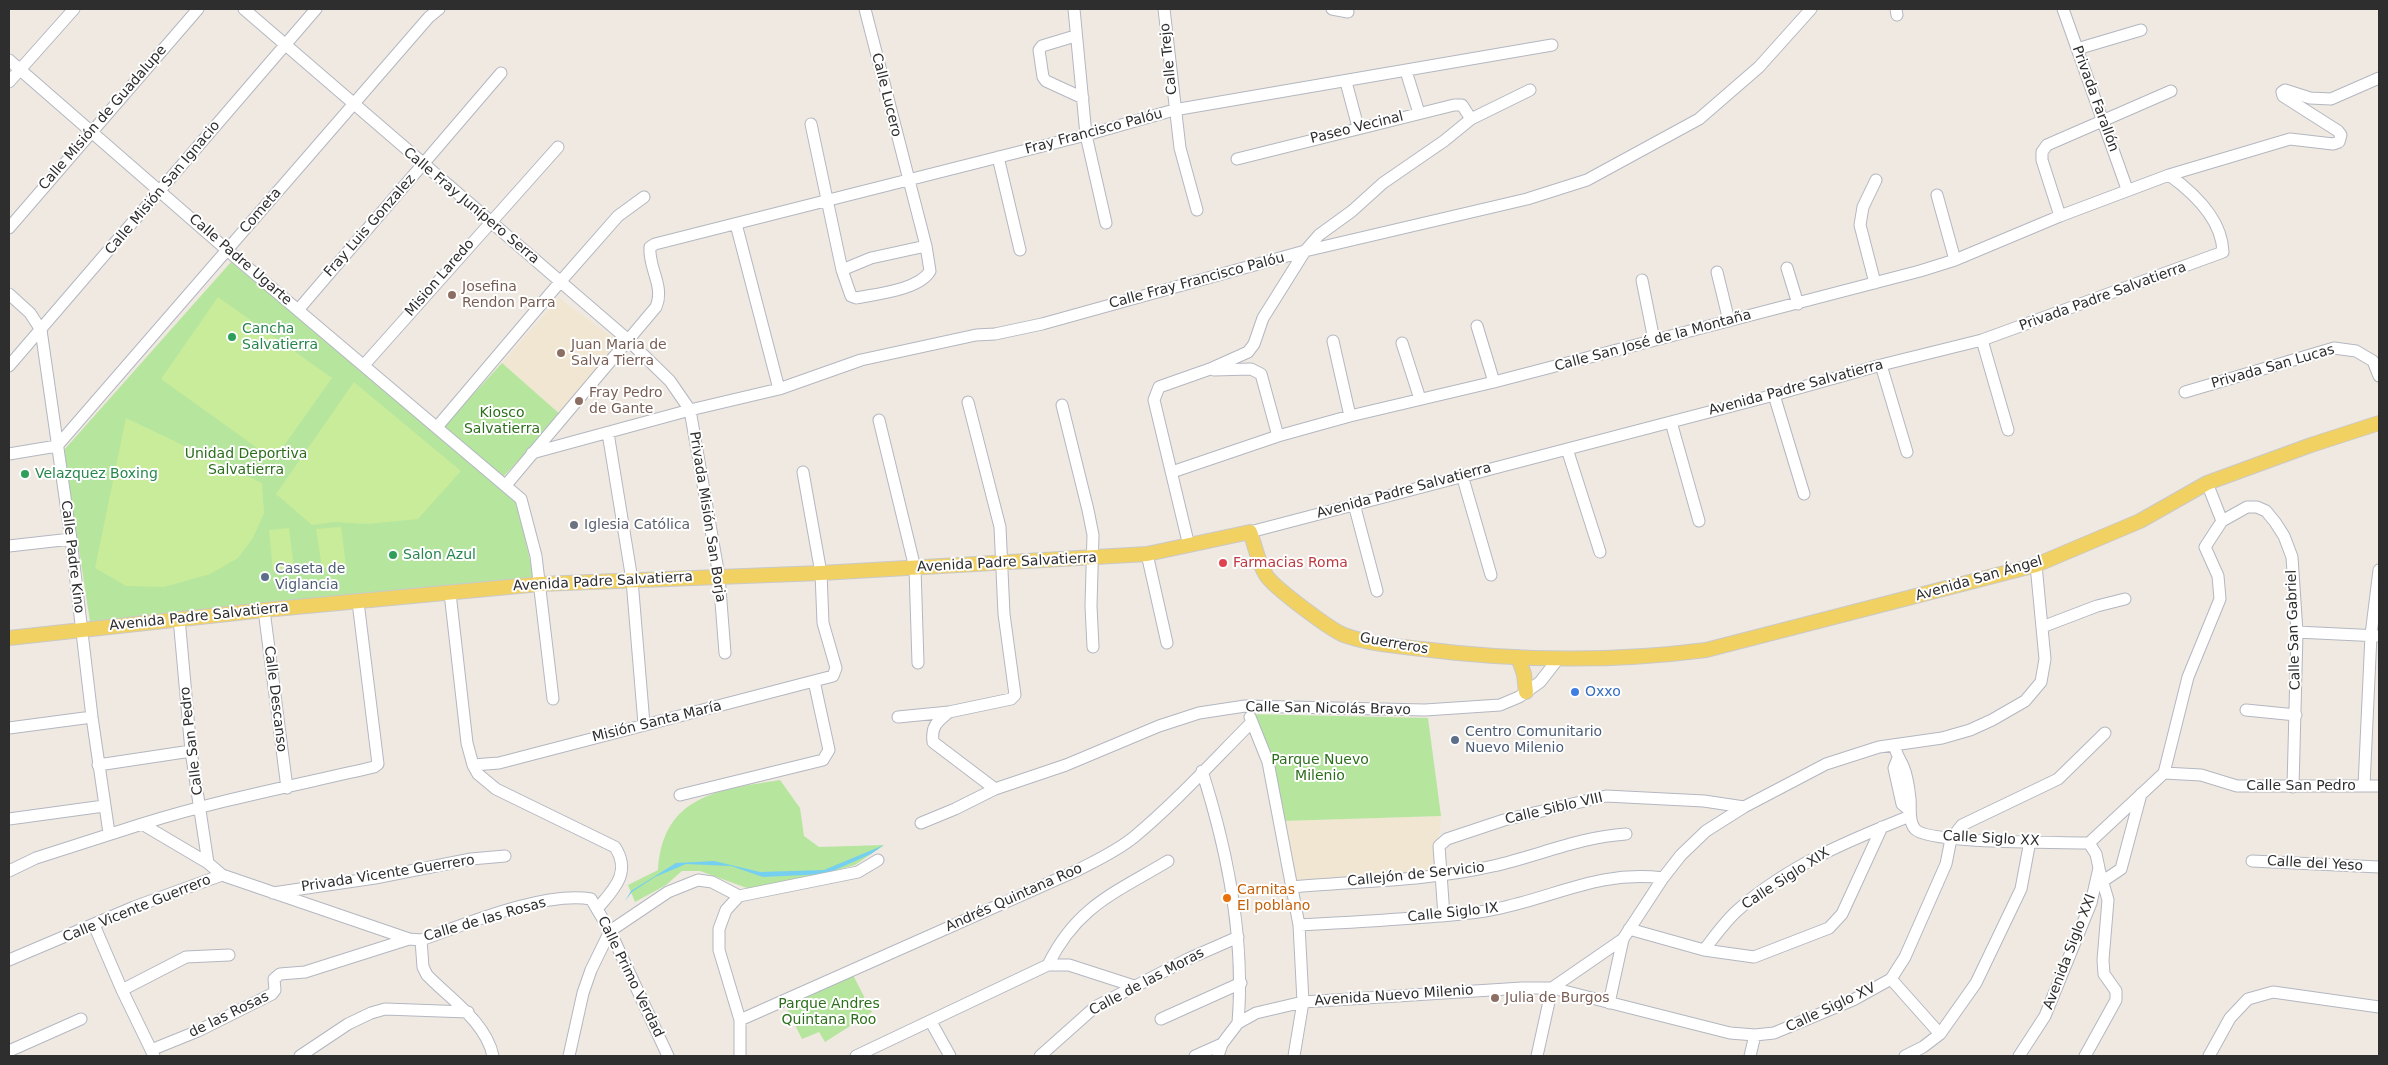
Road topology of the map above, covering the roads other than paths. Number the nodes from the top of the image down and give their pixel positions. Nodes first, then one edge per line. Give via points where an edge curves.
1 (74, 9) edge
2 (198, 9) edge
3 (244, 9) edge
4 (316, 9) edge
5 (440, 9) edge
6 (864, 9) edge
7 (1074, 9) edge
8 (1164, 9) edge
9 (1332, 9) edge
10 (1811, 9) edge
11 (2063, 9) edge
12 (1348, 12) dead end
13 (2141, 30) dead end
14 (1075, 36) junction
15 (284, 44) junction
16 (1552, 46) dead end
17 (2077, 50) junction
18 (9, 60) edge
19 (19, 69) junction
20 (1406, 71) junction
21 (501, 73) dead end
22 (2379, 78) edge
23 (9, 82) edge
24 (1346, 82) junction
25 (1530, 90) dead end
26 (2171, 91) dead end
27 (1083, 98) junction
28 (352, 104) junction
29 (1174, 110) junction
30 (1419, 113) junction
31 (1471, 119) junction
32 (2102, 120) junction
33 (811, 124) dead end
34 (1358, 127) junction
35 (91, 130) junction
36 (1086, 135) junction
37 (558, 147) dead end
38 (998, 157) junction
39 (1237, 158) dead end
40 (423, 164) junction
41 (2169, 175) junction
42 (908, 180) junction
43 (1876, 180) dead end
44 (2128, 190) junction
45 (161, 191) junction
46 (1937, 195) dead end
47 (644, 197) dead end
48 (828, 200) junction
49 (1197, 210) dead end
50 (2060, 216) junction
51 (491, 220) junction
52 (1106, 223) dead end
53 (736, 224) junction
54 (9, 228) edge
55 (926, 246) junction
56 (227, 250) junction
57 (1020, 250) dead end
58 (1306, 251) junction
59 (1954, 260) junction
60 (1787, 268) dead end
61 (842, 270) junction
62 (1717, 272) dead end
63 (1642, 280) dead end
64 (560, 282) junction
65 (1875, 283) junction
66 (9, 294) edge
67 (1798, 304) junction
68 (298, 310) junction
69 (1728, 321) junction
70 (1477, 326) dead end
71 (41, 330) junction
72 (627, 339) junction
73 (1654, 340) junction
74 (1982, 340) junction
75 (1332, 341) dead end
76 (1402, 343) dead end
77 (2376, 360) edge
78 (364, 365) junction
79 (1881, 365) junction
80 (9, 366) edge
81 (1210, 370) junction
82 (2379, 376) edge
83 (1494, 382) junction
84 (779, 389) junction
85 (2185, 392) dead end
86 (1774, 395) junction
87 (1420, 398) junction
88 (968, 402) dead end
89 (1062, 405) dead end
90 (690, 410) junction
91 (1350, 416) junction
92 (880, 420) dead end
93 (1671, 422) junction
94 (2379, 423) edge
95 (437, 427) junction
96 (2008, 430) dead end
97 (608, 433) junction
98 (1278, 436) junction
99 (57, 446) junction
100 (1568, 449) junction
101 (1907, 452) dead end
102 (9, 454) edge
103 (532, 454) junction
104 (803, 472) dead end
105 (1172, 472) junction
106 (1462, 475) junction
107 (2207, 483) junction
108 (506, 485) junction
109 (1804, 494) dead end
110 (1354, 504) junction
111 (1699, 521) dead end
112 (2222, 521) junction
113 (1250, 532) junction
114 (71, 539) junction
115 (9, 546) edge
116 (1188, 546) junction
117 (1600, 552) dead end
118 (1147, 554) junction
119 (1092, 558) junction
120 (1003, 562) junction
121 (2036, 565) junction
122 (915, 568) junction
123 (2379, 570) edge
124 (821, 573) junction
125 (1491, 575) dead end
126 (719, 576) junction
127 (632, 580) junction
128 (540, 584) junction
129 (1377, 591) dead end
130 (450, 593) junction
131 (2125, 599) dead end
132 (358, 602) junction
133 (264, 610) junction
134 (179, 618) junction
135 (2042, 627) junction
136 (81, 630) junction
137 (2297, 632) junction
138 (2375, 635) edge
139 (9, 638) edge
140 (1167, 644) dead end
141 (1093, 647) dead end
142 (724, 653) dead end
143 (1518, 657) junction
144 (1558, 659) junction
145 (918, 663) dead end
146 (814, 681) junction
147 (1526, 692) junction
148 (552, 700) dead end
149 (1245, 706) junction
150 (2246, 710) dead end
151 (948, 712) junction
152 (2296, 715) junction
153 (898, 717) dead end
154 (92, 718) junction
155 (1252, 722) junction
156 (644, 724) junction
157 (9, 728) edge
158 (2106, 733) dead end
159 (1894, 745) junction
160 (191, 751) junction
161 (98, 765) junction
162 (473, 765) junction
163 (1202, 771) junction
164 (2164, 773) junction
165 (2364, 786) junction
166 (2379, 786) edge
167 (2293, 787) junction
168 (287, 788) junction
169 (995, 789) junction
170 (2141, 794) junction
171 (680, 795) dead end
172 (104, 806) junction
173 (200, 806) junction
174 (1744, 807) junction
175 (1910, 813) junction
176 (9, 819) edge
177 (921, 823) dead end
178 (142, 824) junction
179 (1882, 827) junction
180 (108, 833) junction
181 (1626, 834) dead end
182 (1951, 839) junction
183 (2030, 841) junction
184 (2088, 843) junction
185 (505, 856) dead end
186 (878, 860) dead end
187 (1168, 861) dead end
188 (2252, 861) dead end
189 (208, 863) junction
190 (2379, 867) edge
191 (2099, 868) junction
192 (9, 871) edge
193 (1441, 874) junction
194 (222, 875) junction
195 (1663, 878) junction
196 (2103, 881) junction
197 (1292, 887) junction
198 (272, 893) junction
199 (740, 896) junction
200 (594, 904) junction
201 (1444, 916) junction
202 (94, 925) junction
203 (1298, 925) junction
204 (610, 931) junction
205 (1626, 934) junction
206 (1238, 937) junction
207 (409, 939) junction
208 (421, 940) junction
209 (1704, 950) junction
210 (229, 955) dead end
211 (9, 960) edge
212 (1048, 964) junction
213 (1891, 979) junction
214 (1242, 983) junction
215 (1134, 986) junction
216 (1552, 988) junction
217 (122, 990) junction
218 (1303, 1002) junction
219 (1609, 1003) junction
220 (2379, 1007) edge
221 (468, 1012) junction
222 (81, 1019) dead end
223 (1161, 1019) dead end
224 (740, 1020) junction
225 (931, 1022) junction
226 (1238, 1023) junction
227 (1940, 1034) junction
228 (1755, 1035) junction
229 (1222, 1044) junction
230 (9, 1051) edge
231 (152, 1053) edge
232 (571, 1054) edge
233 (306, 1055) edge
234 (493, 1056) edge
235 (668, 1056) edge
236 (740, 1056) edge
237 (856, 1056) edge
238 (950, 1056) edge
239 (1040, 1056) edge
240 (1195, 1056) edge
241 (1218, 1056) edge
242 (1294, 1056) edge
243 (1537, 1056) edge
244 (1750, 1056) edge
245 (1905, 1056) edge
246 (2019, 1056) edge
247 (2085, 1056) edge
248 (2209, 1056) edge

1 - 19 street
2 - 35 street, Calle Misión de Guadalupe
3 - 15 street, Calle Fray Junípero Serra
4 - 15 street, Calle Misión San Ignacio
5 - 28 street, Cometa via 429,17
6 - 42 street, Calle Lucero
7 - 14 street
8 - 29 street, Calle Trejo
9 - 12 street
10 - 58 street, Calle Fray Francisco Palóu via 1759,68 1699,119 1587,180 1528,200
11 - 17 street, Privada Farallón
13 - 17 street
14 - 27 street
14 - 27 street via 1042,46 1039,50 1046,81
15 - 28 street, Calle Fray Junípero Serra
15 - 45 street, Calle Misión San Ignacio
16 - 20 street, Fray Francisco Palóu
17 - 32 street, Privada Farallón
18 - 19 street, Calle Padre Ugarte
19 - 23 street
19 - 35 street, Calle Padre Ugarte
20 - 24 street, Fray Francisco Palóu
20 - 30 street
21 - 40 street, Fray Luis Gonzalez
22 - 41 street, Calle San José de la Montaña via 2331,99 2282,92 2283,96 2338,131 2341,136 2339,142 2290,139
24 - 29 street, Fray Francisco Palóu
24 - 34 street
25 - 31 street
26 - 32 street
27 - 36 street
28 - 40 street, Calle Fray Junípero Serra
28 - 56 street, Cometa
29 - 36 street, Fray Francisco Palóu
29 - 49 street, Calle Trejo via 1180,148
30 - 31 street, Paseo Vecinal via 1454,104 1462,106
30 - 34 street, Paseo Vecinal
31 - 58 street via 1319,234
32 - 44 street, Privada Farallón
32 - 50 street via 2042,152
33 - 48 street
34 - 39 street, Paseo Vecinal
35 - 45 street, Calle Padre Ugarte
35 - 54 street, Calle Misión de Guadalupe
36 - 38 street, Fray Francisco Palóu
36 - 52 street
37 - 51 street, Mision Laredo
38 - 42 street, Fray Francisco Palóu
38 - 57 street
40 - 51 street, Calle Fray Junípero Serra
40 - 68 street, Fray Luis Gonzalez
41 - 44 street, Calle San José de la Montaña
41 - 74 street, Privada Padre Salvatierra via 2190,191 2208,212 2222,238 2223,252
42 - 48 street, Fray Francisco Palóu
42 - 55 street, Calle Lucero
43 - 65 street via 1860,217
44 - 50 street, Calle San José de la Montaña
45 - 56 street, Calle Padre Ugarte
45 - 71 street, Calle Misión San Ignacio
46 - 59 street
47 - 64 street via 618,216
48 - 53 street, Fray Francisco Palóu
48 - 61 street
50 - 59 street, Calle San José de la Montaña
51 - 64 street, Calle Fray Junípero Serra
51 - 78 street, Mision Laredo
53 - 72 street, Fray Francisco Palóu via 650,247 660,299
53 - 84 street
55 - 61 street via 871,258
55 - 61 street, Calle Lucero via 930,271 927,277 906,287 856,298 851,296
56 - 68 street, Calle Padre Ugarte
56 - 99 street, Cometa
58 - 81 street via 1263,318 1248,352
58 - 84 street, Calle Fray Francisco Palóu via 1042,324 861,360
59 - 65 street, Calle San José de la Montaña
60 - 67 street
62 - 69 street
63 - 73 street
64 - 72 street, Calle Fray Junípero Serra
64 - 95 street
65 - 67 street, Calle San José de la Montaña
66 - 71 street, Calle Padre Kino via 37,320
67 - 69 street, Calle San José de la Montaña
68 - 78 street, Calle Padre Ugarte
69 - 73 street, Calle San José de la Montaña
70 - 83 street
71 - 80 street, Calle Misión San Ignacio
71 - 99 street, Calle Padre Kino
72 - 90 street, Calle Fray Junípero Serra via 670,381
72 - 103 street
73 - 83 street, Calle San José de la Montaña
74 - 79 street, Avenida Padre Salvatierra
74 - 96 street
75 - 91 street
76 - 87 street
77 - 82 street, Privada San Lucas
77 - 85 street, Privada San Lucas via 2356,351 2334,348
78 - 95 street, Calle Padre Ugarte
79 - 86 street, Avenida Padre Salvatierra
79 - 101 street
81 - 98 street via 1250,370 1261,374
81 - 105 street via 1166,383 1156,393 1154,400
83 - 87 street, Calle San José de la Montaña
84 - 90 street, Calle Fray Francisco Palóu
86 - 93 street, Avenida Padre Salvatierra
86 - 109 street
87 - 91 street, Calle San José de la Montaña
88 - 120 street via 1000,527
89 - 119 street via 1093,535
90 - 97 street, Calle Fray Francisco Palóu
90 - 126 street, Privada Misión San Borja
91 - 98 street, Calle San José de la Montaña
92 - 122 street
93 - 100 street, Avenida Padre Salvatierra
93 - 111 street
94 - 107 main road, Avenida San Ángel
95 - 108 street, Calle Padre Ugarte
97 - 103 street, Calle Fray Francisco Palóu
97 - 127 street
98 - 105 street, Calle San José de la Montaña
99 - 102 street
99 - 114 street, Calle Padre Kino
100 - 106 street, Avenida Padre Salvatierra
100 - 117 street
103 - 108 street
104 - 124 street
105 - 116 street
106 - 110 street, Avenida Padre Salvatierra
106 - 125 street
107 - 112 street
107 - 121 main road, Avenida San Ángel via 2140,521
108 - 128 street, Calle Padre Ugarte via 521,499
110 - 113 street, Avenida Padre Salvatierra
110 - 129 street
112 - 137 street, Calle San Gabriel via 2246,507 2257,507 2266,511 2275,522 2292,557
112 - 164 street via 2205,547 2218,576 2220,599 2188,677
113 - 116 main road, Avenida Padre Salvatierra
113 - 143 main road, Guerreros via 1266,575 1282,591 1342,634 1378,643 1446,652
114 - 115 street
114 - 136 street, Calle Padre Kino
116 - 118 main road, Avenida Padre Salvatierra
118 - 119 main road, Avenida Padre Salvatierra
118 - 140 street
119 - 120 main road, Avenida Padre Salvatierra
119 - 141 street
120 - 122 main road, Avenida Padre Salvatierra
120 - 151 street via 1004,614 1015,695 1011,699
121 - 135 street
121 - 144 main road, Avenida San Ángel via 1706,650
122 - 124 main road, Avenida Padre Salvatierra
122 - 145 street
123 - 138 street
124 - 126 main road, Avenida Padre Salvatierra
124 - 146 street, Misión Santa María via 823,623 836,668 833,676
126 - 127 main road, Avenida Padre Salvatierra
126 - 142 street, Privada Misión San Borja
127 - 128 main road, Avenida Padre Salvatierra
127 - 156 street
128 - 130 main road, Avenida Padre Salvatierra
128 - 148 street, Calle Padre Ugarte
130 - 132 main road, Avenida Padre Salvatierra
130 - 162 street via 467,743
131 - 135 street
132 - 133 main road, Avenida Padre Salvatierra
132 - 168 street via 379,760 374,767
133 - 134 main road, Avenida Padre Salvatierra
133 - 168 street, Calle Descanso
134 - 136 main road, Avenida Padre Salvatierra
134 - 160 street, Calle San Pedro
135 - 159 street via 2045,659 2041,682 2026,701 1970,730
136 - 139 main road, Avenida Padre Salvatierra
136 - 154 street, Calle Padre Kino
137 - 138 street
137 - 152 street, Calle San Gabriel
138 - 165 street
143 - 144 main road, Guerreros
143 - 147 main road
144 - 147 street, Calle San Nicolás Bravo via 1540,682
146 - 156 street, Misión Santa María
146 - 171 street via 829,750 823,760
147 - 149 street, Calle San Nicolás Bravo via 1500,705 1425,710
149 - 155 street
149 - 169 street, Calle San Nicolás Bravo via 1199,713 1159,726 1066,765
150 - 152 street
151 - 153 street
151 - 169 street via 934,724 931,731 933,742
152 - 167 street, Calle San Gabriel
154 - 157 street
154 - 161 street, Calle Padre Kino
155 - 163 street, Andrés Quintana Roo
155 - 197 street via 1268,762
156 - 162 street, Misión Santa María via 499,763
158 - 182 street via 2058,779 1962,825
159 - 174 street via 1826,764
159 - 175 street via 1903,766
160 - 161 street
160 - 173 street, Calle San Pedro
161 - 172 street, Calle Padre Kino
162 - 200 street via 478,774 496,789 615,848 622,858 617,885
163 - 206 street via 1214,806 1229,873
163 - 224 street, Andrés Quintana Roo via 1147,825 1110,853
164 - 167 street, Calle San Pedro via 2201,775 2237,786
164 - 170 street
165 - 166 street, Calle San Pedro
165 - 167 street, Calle San Pedro
168 - 173 street
169 - 177 street, Calle San Nicolás Bravo
170 - 184 street
170 - 196 street via 2121,869
172 - 176 street
172 - 180 street, Calle Padre Kino
173 - 178 street
173 - 189 street, Calle San Pedro
174 - 193 street, Calle Siblo VIII via 1672,799 1588,798 1447,839 1439,846
174 - 195 street via 1706,831
175 - 179 street, Calle Siglo XIX
175 - 182 street, Calle Siglo XX via 1914,828 1920,833
178 - 180 street
178 - 189 street
179 - 209 street, Calle Siglo XIX via 1814,858 1770,885 1737,911
179 - 209 street via 1842,914 1829,928 1759,956
180 - 192 street
181 - 193 street, Callejón de Servicio via 1598,836 1492,866
182 - 183 street, Calle Siglo XX
182 - 213 street, Calle Siglo XV via 1946,864 1905,957
183 - 184 street, Calle Siglo XX
183 - 227 street via 2021,889 2007,920 1976,983
184 - 191 street via 2096,854
185 - 198 street, Privada Vicente Guerrero
186 - 199 street via 858,872
187 - 212 street via 1084,913
188 - 190 street, Calle del Yeso
189 - 194 street
191 - 196 street
191 - 246 street, Avenida Siglo XXI via 2092,903 2064,974 2045,1016
193 - 197 street, Callejón de Servicio
193 - 201 street, Calle Siblo VIII
194 - 198 street, Calle Vicente Guerrero
194 - 202 street, Calle Vicente Guerrero
195 - 201 street, Calle Siglo IX via 1639,875 1612,877 1495,910
195 - 205 street
196 - 247 street via 2108,900 2104,974 2116,992 2116,1000
197 - 203 street
198 - 207 street, Calle Vicente Guerrero
199 - 204 street via 712,882 698,880 668,892
199 - 224 street via 726,910 719,929 720,950
200 - 204 street, Calle Primo Verdad
200 - 208 street, Calle de las Rosas via 579,897 534,903
201 - 203 street, Calle Siglo IX
202 - 211 street, Calle Vicente Guerrero
202 - 217 street
203 - 218 street
204 - 232 street via 586,986
204 - 235 street, Calle Primo Verdad
205 - 209 street
205 - 216 street
205 - 219 street
206 - 214 street
206 - 215 street, Calle de las Moras
207 - 208 street, Calle de las Rosas
207 - 231 street, de las Rosas via 305,972 280,974 274,979 272,994
208 - 221 street via 426,975
210 - 217 street via 186,957
212 - 215 street via 1069,965
212 - 225 street
213 - 227 street
213 - 228 street, Calle Siglo XV via 1853,1000 1774,1033
214 - 223 street
214 - 226 street
215 - 239 street, Calle de las Moras via 1095,1007
216 - 218 street, Avenida Nuevo Milenio
216 - 219 street, Calle Siglo XV
216 - 243 street
217 - 231 street
218 - 226 street, Avenida Nuevo Milenio via 1256,1013
218 - 242 street
219 - 228 street, Calle Siglo XV via 1730,1033
220 - 248 street via 2273,992 2248,999 2230,1018
221 - 233 street via 385,1009 348,1024
221 - 234 street via 492,1049
222 - 230 street
224 - 236 street
225 - 237 street
225 - 238 street
226 - 229 street, Avenida Nuevo Milenio
227 - 245 street
228 - 244 street
229 - 240 street
229 - 241 street, Avenida Nuevo Milenio

